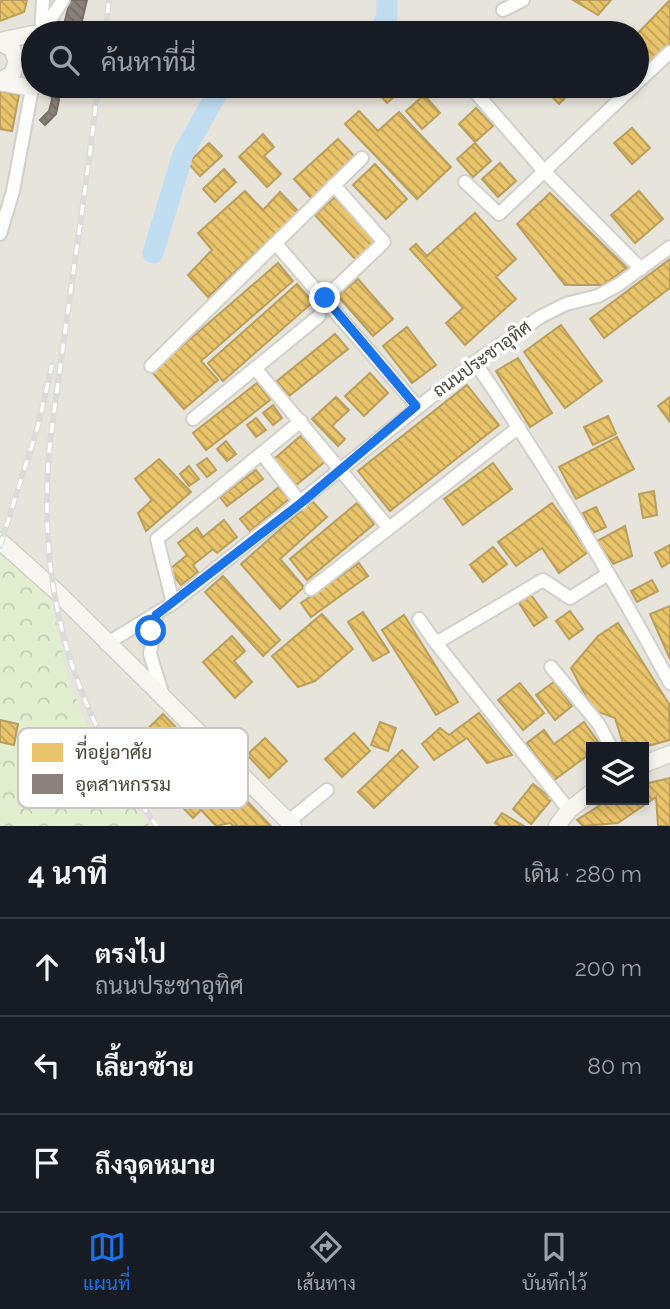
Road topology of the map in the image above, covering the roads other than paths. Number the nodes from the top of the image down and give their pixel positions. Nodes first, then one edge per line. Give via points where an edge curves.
1 (44, 0) edge
2 (523, 0) edge
3 (63, 1) edge
4 (503, 10) dead end
5 (40, 21) edge
6 (47, 21) edge
7 (21, 37) edge
8 (0, 42) edge
9 (670, 52) edge
10 (649, 71) edge
11 (0, 81) edge
12 (21, 84) edge
13 (31, 98) edge
14 (480, 98) edge
15 (620, 98) edge
16 (362, 158) dead end
17 (543, 170) junction
18 (465, 181) dead end
19 (334, 185) junction
20 (0, 234) edge
21 (276, 244) junction
22 (670, 247) edge
23 (641, 269) junction
24 (325, 298) junction
25 (319, 316) dead end
26 (475, 362) junction
27 (151, 366) dead end
28 (255, 368) junction
29 (416, 406) junction
30 (193, 419) dead end
31 (301, 421) junction
32 (519, 428) junction
33 (262, 454) junction
34 (341, 469) junction
35 (301, 503) junction
36 (388, 527) junction
37 (0, 541) edge
38 (608, 573) junction
39 (311, 589) dead end
40 (173, 603) junction
41 (156, 615) junction
42 (419, 619) dead end
43 (436, 643) junction
44 (106, 644) junction
45 (551, 667) dead end
46 (670, 684) edge
47 (165, 702) junction
48 (192, 728) edge
49 (608, 742) edge
50 (670, 754) edge
51 (649, 762) edge
52 (248, 782) edge
53 (327, 790) dead end
54 (586, 797) edge
55 (569, 810) junction
56 (291, 824) edge
57 (557, 826) edge

1 - 3 street via 53,5
1 - 5 street
2 - 4 street
3 - 6 street
7 - 8 street
8 - 11 street via 12,49 17,62 12,74
9 - 10 street
11 - 12 street
13 - 20 street
14 - 17 street
15 - 17 street
16 - 19 street
17 - 18 street via 499,214
17 - 23 street
19 - 21 street
19 - 24 street via 384,242
21 - 24 street
21 - 27 street
22 - 23 street, ถนนประชาอุทิศ
23 - 26 street, ถนนประชาอุทิศ via 598,296 540,317
24 - 29 street
25 - 28 street
26 - 29 street, ถนนประชาอุทิศ
26 - 32 street
28 - 30 street
28 - 31 street
29 - 34 street, ถนนประชาอุทิศ
31 - 33 street
31 - 34 street
32 - 36 street
32 - 38 street
33 - 35 street
33 - 40 street via 157,539
34 - 35 street, ถนนประชาอุทิศ
34 - 36 street
35 - 40 street, ถนนประชาอุทิศ
36 - 39 street
37 - 44 street
38 - 43 street via 569,598 543,580
38 - 46 street
40 - 41 street, ถนนประชาอุทิศ
41 - 44 street, ถนนประชาอุทิศ
41 - 47 street via 150,654
42 - 43 street
43 - 55 street
44 - 47 street
45 - 49 street
47 - 48 street
50 - 51 street
52 - 56 street
53 - 56 street
54 - 55 street
55 - 57 street

